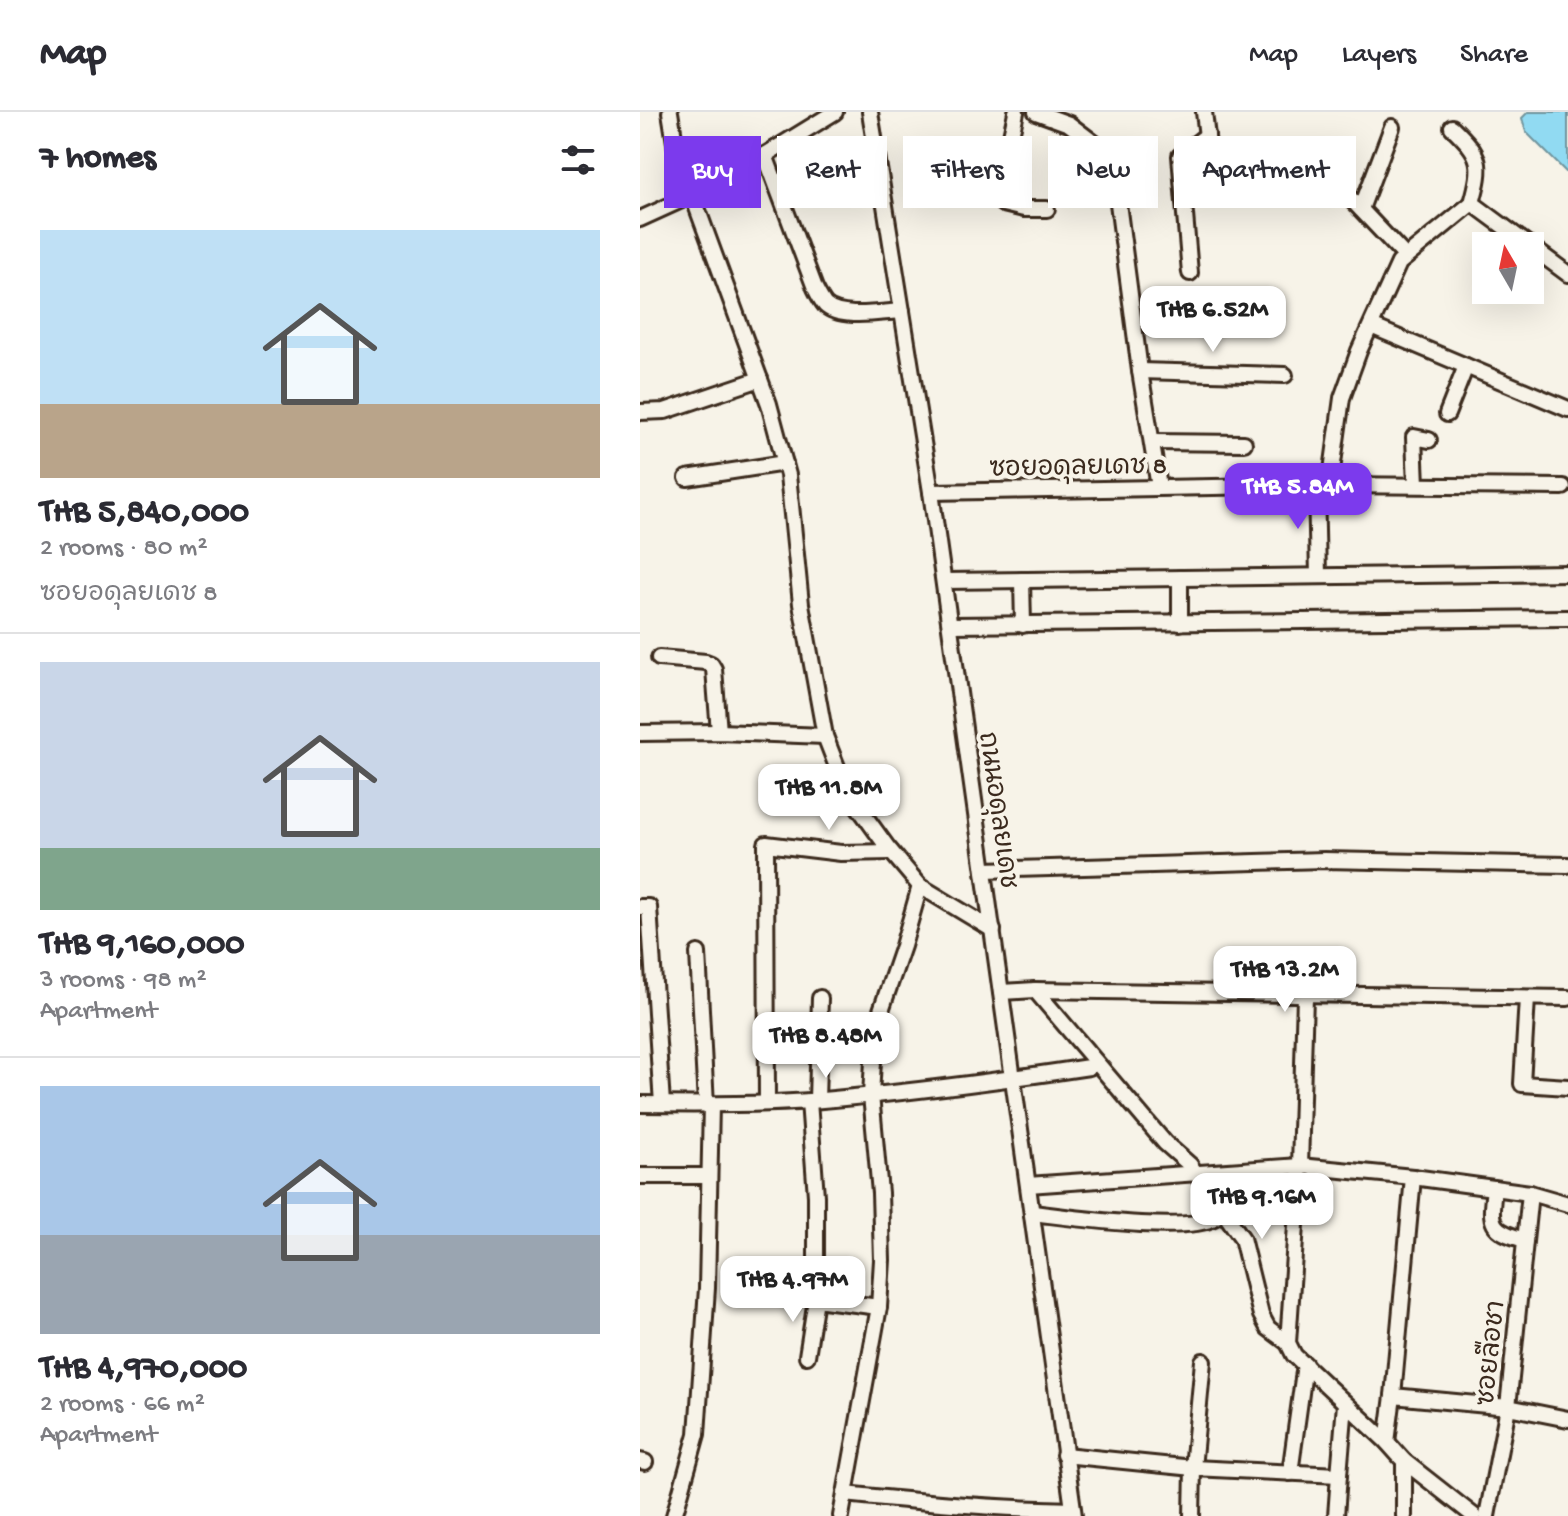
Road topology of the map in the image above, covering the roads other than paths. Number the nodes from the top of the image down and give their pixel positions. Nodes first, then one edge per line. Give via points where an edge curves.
1 (670, 112) edge
2 (835, 112) edge
3 (870, 112) edge
4 (1016, 112) edge
5 (1036, 112) edge
6 (1204, 112) edge
7 (1392, 127) dead end
8 (1452, 127) dead end
9 (1207, 135) junction
10 (675, 136) edge
11 (765, 155) junction
12 (761, 157) edge
13 (1472, 203) junction
14 (664, 208) edge
15 (693, 208) edge
16 (1047, 209) dead end
17 (1361, 209) junction
18 (640, 219) edge
19 (1406, 257) junction
20 (1190, 273) dead end
21 (1568, 274) edge
22 (902, 311) junction
23 (1371, 326) junction
24 (1466, 366) junction
25 (1140, 371) junction
26 (1285, 375) dead end
27 (760, 379) junction
28 (1568, 409) edge
29 (640, 412) edge
30 (1447, 414) dead end
31 (1429, 440) dead end
32 (1152, 442) junction
33 (1244, 443) dead end
34 (785, 463) junction
35 (687, 478) dead end
36 (1323, 485) junction
37 (1416, 485) junction
38 (1159, 487) junction
39 (1563, 487) dead end
40 (931, 492) junction
41 (1568, 573) edge
42 (1318, 576) junction
43 (1180, 578) junction
44 (1022, 580) junction
45 (944, 581) junction
46 (1568, 618) edge
47 (1180, 623) junction
48 (950, 625) junction
49 (1023, 625) junction
50 (659, 658) dead end
51 (719, 732) junction
52 (640, 733) edge
53 (825, 736) junction
54 (891, 852) junction
55 (1568, 865) edge
56 (984, 870) junction
57 (920, 886) junction
58 (640, 907) edge
59 (993, 930) junction
60 (698, 953) dead end
61 (1035, 990) junction
62 (1001, 992) junction
63 (1305, 996) junction
64 (648, 998) edge
65 (820, 998) dead end
66 (1527, 998) junction
67 (1568, 998) edge
68 (1089, 1067) dead end
69 (1013, 1078) junction
70 (1568, 1087) edge
71 (871, 1095) junction
72 (813, 1100) junction
73 (767, 1102) junction
74 (640, 1104) edge
75 (662, 1104) junction
76 (708, 1105) junction
77 (1300, 1166) junction
78 (1196, 1172) junction
79 (640, 1176) edge
80 (709, 1176) junction
81 (1413, 1177) junction
82 (1028, 1185) junction
83 (1494, 1188) junction
84 (1530, 1193) junction
85 (1568, 1204) edge
86 (1223, 1210) junction
87 (1032, 1213) junction
88 (1525, 1240) junction
89 (816, 1299) junction
90 (879, 1307) junction
91 (1288, 1343) junction
92 (807, 1356) dead end
93 (1203, 1361) dead end
94 (1305, 1364) junction
95 (1393, 1396) junction
96 (1345, 1404) junction
97 (1508, 1407) junction
98 (1568, 1419) edge
99 (1387, 1442) junction
100 (1064, 1455) junction
101 (1404, 1461) junction
102 (1193, 1468) junction
103 (1290, 1473) junction
104 (1339, 1475) junction
105 (845, 1494) junction
106 (924, 1510) edge
107 (1073, 1513) edge
108 (674, 1516) edge
109 (841, 1516) edge
110 (1192, 1516) edge
111 (1336, 1516) edge
112 (1404, 1516) edge
113 (1474, 1516) edge
114 (1487, 1516) edge

1 - 10 street
2 - 11 street
3 - 22 street, ถนนอดุลยเดช
4 - 16 street via 1003,204
5 - 25 street via 1069,124 1094,143 1108,169 1118,203
6 - 9 street
7 - 17 street
8 - 13 street via 1479,162
9 - 17 street via 1208,145 1219,155 1276,161 1317,177
9 - 20 street via 1180,156
11 - 12 street
11 - 22 street via 826,305 845,314
13 - 19 street
13 - 21 street
14 - 18 street
15 - 27 street
17 - 19 street
19 - 23 street
22 - 40 street, ถนนอดุลยเดช
23 - 24 street
23 - 36 street via 1342,398
24 - 28 street
24 - 30 street
25 - 26 street
25 - 32 street
27 - 29 street via 665,411
27 - 34 street
31 - 37 street via 1414,437
32 - 33 street
32 - 38 street
34 - 35 street
34 - 53 street via 801,604
36 - 37 street, ซอยอดุลยเดช 8
36 - 38 street, ซอยอดุลยเดช 8
36 - 42 street
37 - 39 street, ซอยอดุลยเดช 8
38 - 40 street, ซอยอดุลยเดช 8
40 - 45 street, ถนนอดุลยเดช
41 - 42 street
42 - 43 street
43 - 44 street
43 - 47 street
44 - 45 street
44 - 49 street
45 - 48 street, ถนนอดุลยเดช
46 - 47 street
47 - 49 street
48 - 49 street
48 - 56 street, ถนนอดุลยเดช
50 - 51 street via 711,664
51 - 52 street
51 - 53 street
53 - 54 street via 846,790
54 - 57 street
54 - 73 street via 841,853 766,844
55 - 56 street via 1324,860
56 - 59 street, ถนนอดุลยเดช
57 - 59 street
57 - 71 street via 875,1028
58 - 64 street via 649,907
59 - 62 street, ถนนอดุลยเดช
60 - 76 street
61 - 62 street
61 - 63 street
61 - 78 street via 1165,1143
62 - 69 street, ถนนอดุลยเดช
63 - 66 street
63 - 77 street
64 - 75 street
65 - 72 street
66 - 67 street
66 - 70 street via 1522,1084
68 - 69 street
69 - 71 street
69 - 82 street, ถนนอดุลยเดช
71 - 72 street
71 - 90 street via 880,1193
72 - 73 street
72 - 89 street
73 - 76 street
74 - 75 street
75 - 76 street
76 - 80 street
77 - 78 street
77 - 81 street
77 - 91 street
78 - 82 street
78 - 86 street
79 - 80 street
80 - 108 street via 697,1434
81 - 83 street
81 - 95 street
82 - 87 street, ถนนอดุลยเดช
83 - 84 street
83 - 88 street via 1491,1210 1496,1228
84 - 85 street
84 - 88 street, ซอยลือชา
86 - 87 street via 1206,1221 1165,1225
86 - 91 street via 1242,1238 1261,1315
87 - 100 street, ถนนอดุลยเดช
88 - 97 street, ซอยลือชา
89 - 90 street
89 - 92 street
90 - 105 street
91 - 94 street
93 - 102 street
94 - 96 street
94 - 103 street
95 - 97 street
95 - 99 street
96 - 99 street
96 - 104 street
97 - 98 street
97 - 114 street, ซอยลือชา
99 - 101 street
100 - 102 street
100 - 107 street, ถนนอดุลยเดช
101 - 112 street
101 - 113 street
102 - 103 street
102 - 110 street
103 - 104 street
104 - 111 street
105 - 106 street
105 - 109 street
106 - 107 street

